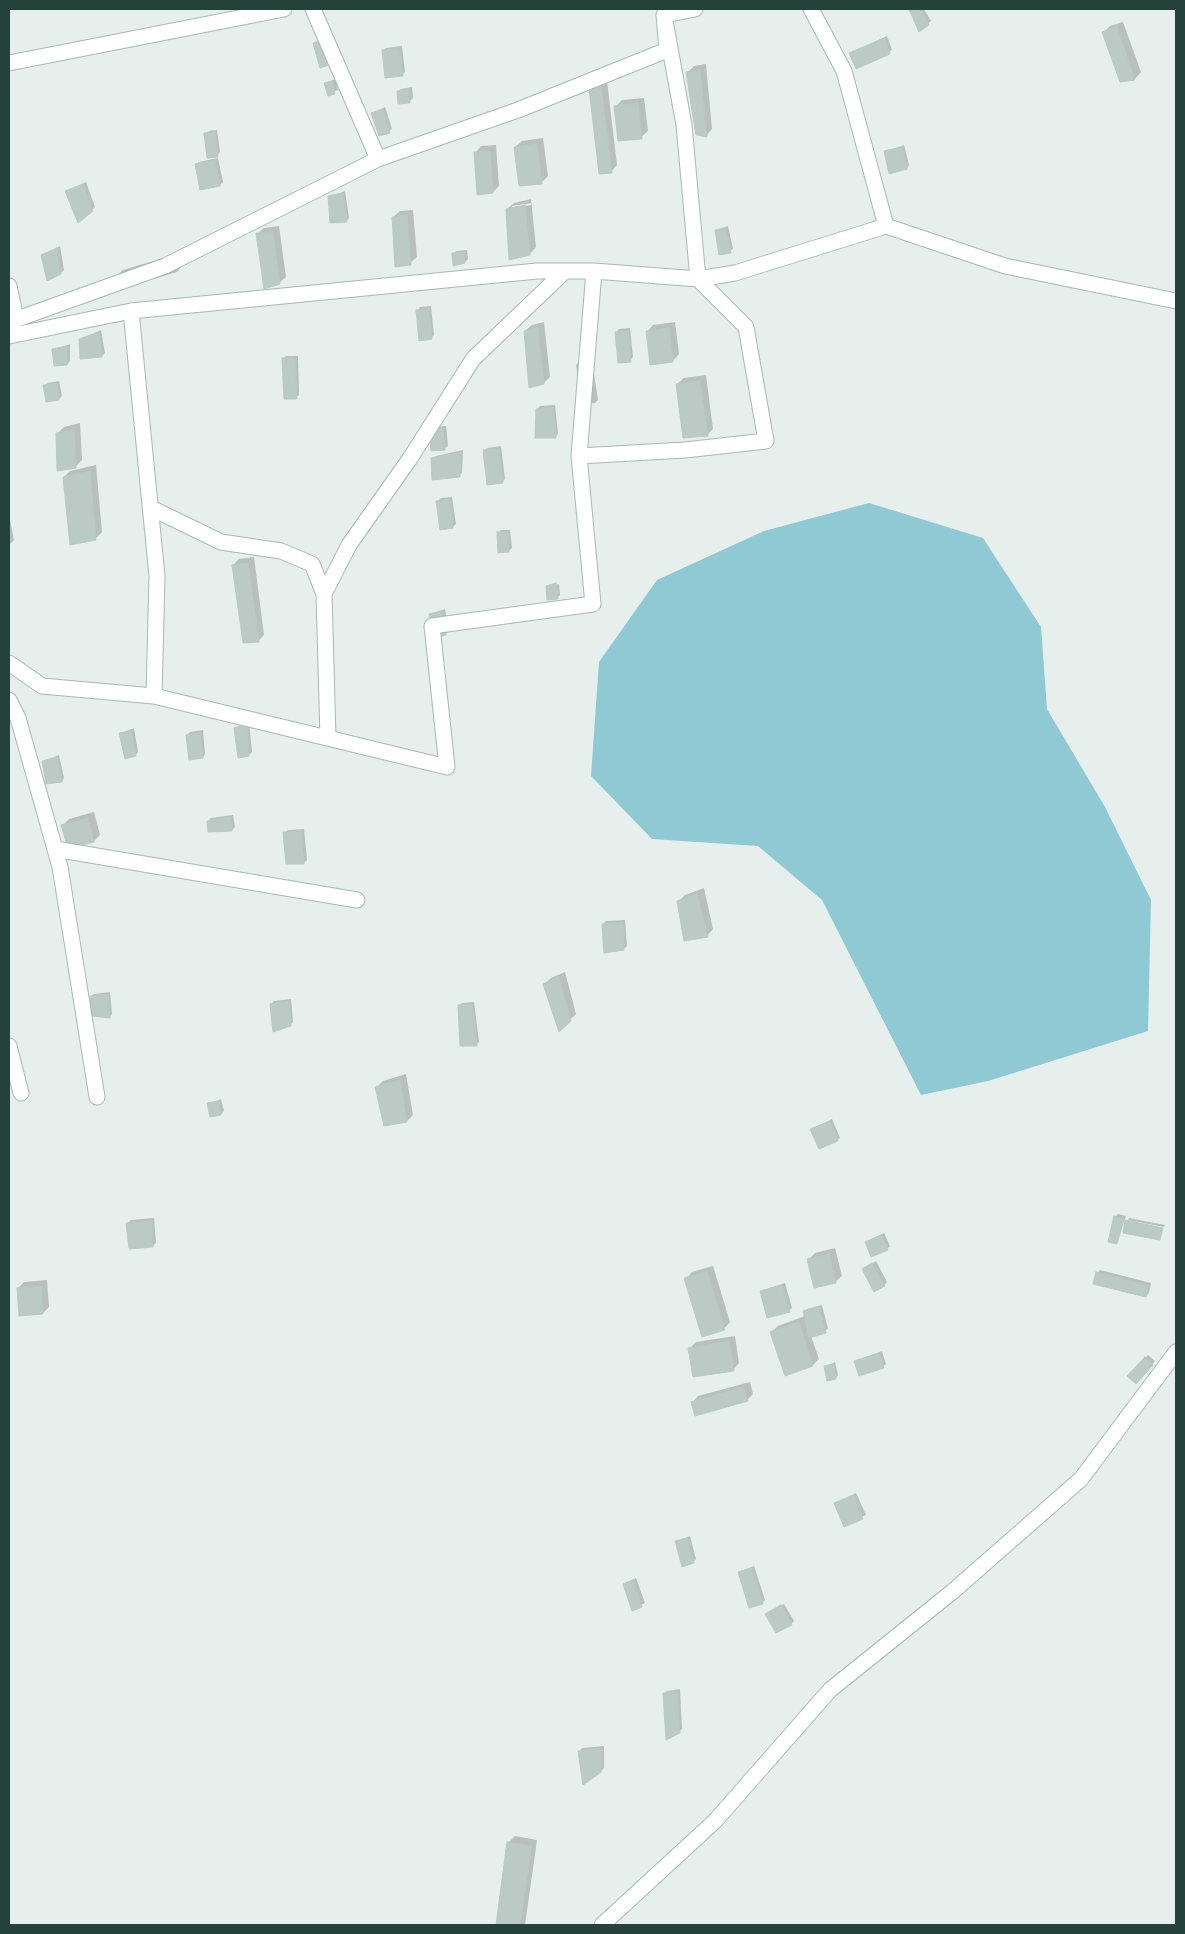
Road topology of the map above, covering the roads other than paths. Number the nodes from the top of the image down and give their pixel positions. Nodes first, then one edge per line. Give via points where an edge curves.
1 (284, 9) edge
2 (313, 9) edge
3 (695, 9) edge
4 (811, 9) edge
5 (664, 14) junction
6 (9, 63) edge
7 (378, 159) junction
8 (886, 226) junction
9 (594, 270) junction
10 (565, 271) junction
11 (698, 279) junction
12 (9, 286) edge
13 (1176, 301) edge
14 (132, 311) junction
15 (12, 320) edge
16 (9, 336) edge
17 (579, 456) junction
18 (151, 508) junction
19 (324, 594) junction
20 (9, 662) edge
21 (154, 696) junction
22 (9, 700) edge
23 (328, 738) junction
24 (55, 849) junction
25 (357, 900) dead end
26 (9, 1046) edge
27 (21, 1094) dead end
28 (97, 1097) dead end
29 (1176, 1352) edge
30 (602, 1925) edge

1 - 6 street
2 - 7 street
3 - 5 street
4 - 8 street via 844,70
5 - 7 street via 667,50 518,110
5 - 11 street via 684,125
7 - 15 street via 165,266
8 - 11 street via 735,273
8 - 13 street via 1005,266
9 - 10 street
9 - 11 street
9 - 17 street
10 - 14 street via 537,271
10 - 19 street via 473,358 411,457 349,545
11 - 17 street via 746,327 766,441
12 - 15 street
14 - 16 street
14 - 18 street
17 - 23 street via 593,604 432,626 447,767
18 - 19 street via 220,542 281,551 312,564
18 - 21 street via 158,576
19 - 23 street
20 - 21 street via 42,686
21 - 23 street
22 - 24 street via 18,718
24 - 25 street
24 - 28 street
26 - 27 street
29 - 30 street via 1081,1479 952,1592 830,1690 715,1821

